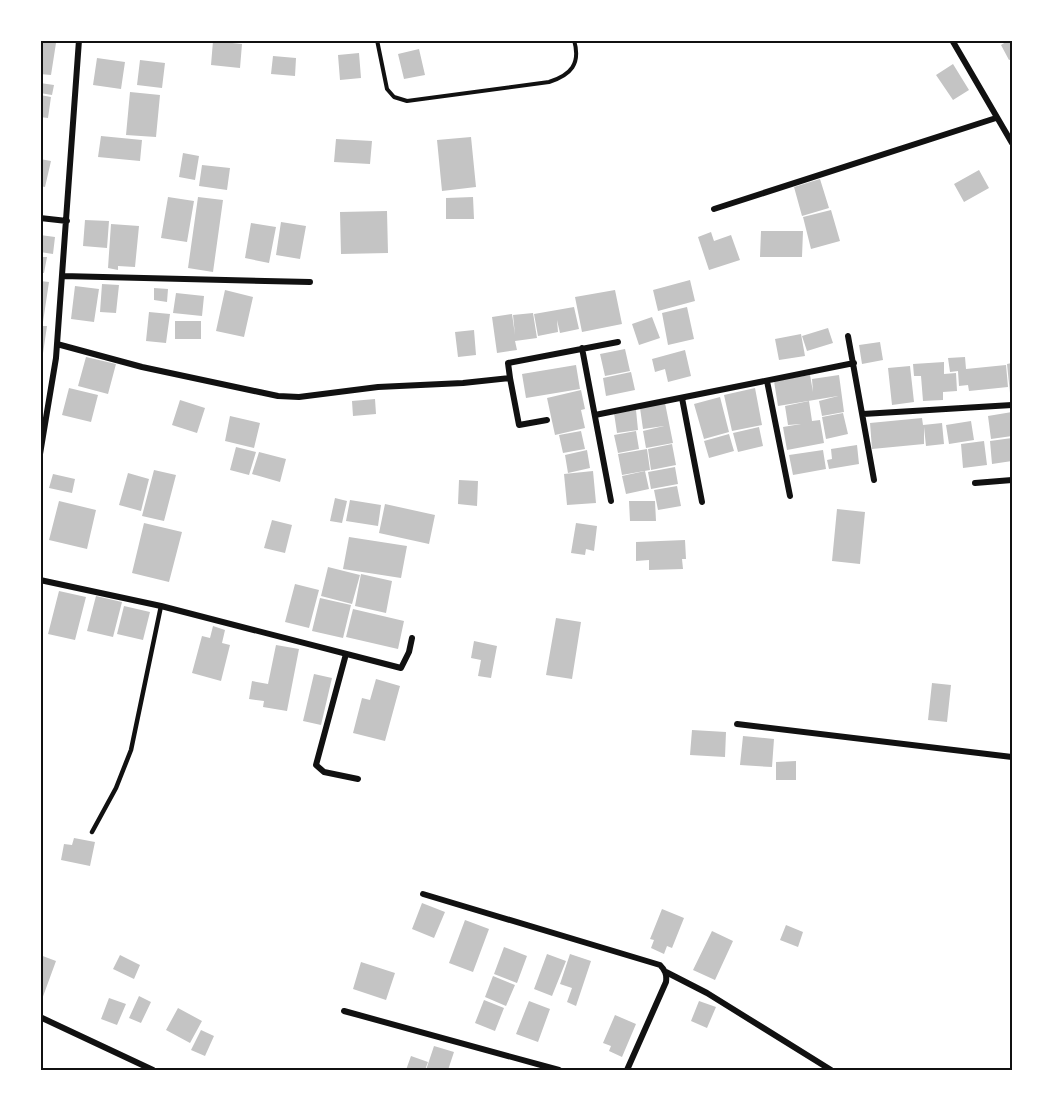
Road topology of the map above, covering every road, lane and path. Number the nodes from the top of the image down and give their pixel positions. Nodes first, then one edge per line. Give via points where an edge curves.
1 (79, 40) edge
2 (377, 40) edge
3 (573, 40) edge
4 (952, 40) edge
5 (996, 118) junction
6 (1012, 143) edge
7 (714, 209) dead end
8 (40, 218) edge
9 (67, 221) junction
10 (62, 276) junction
11 (310, 282) dead end
12 (848, 336) dead end
13 (618, 342) dead end
14 (57, 344) junction
15 (582, 348) junction
16 (854, 363) junction
17 (510, 378) junction
18 (766, 381) junction
19 (40, 396) edge
20 (50, 398) junction
21 (682, 398) junction
22 (1012, 405) edge
23 (863, 414) junction
24 (595, 415) junction
25 (546, 420) dead end
26 (41, 452) edge
27 (874, 480) dead end
28 (1012, 480) edge
29 (975, 483) dead end
30 (790, 496) dead end
31 (611, 501) dead end
32 (702, 502) dead end
33 (40, 580) edge
34 (161, 606) junction
35 (412, 638) dead end
36 (346, 654) junction
37 (737, 724) dead end
38 (1012, 757) edge
39 (358, 779) dead end
40 (92, 832) dead end
41 (423, 894) dead end
42 (666, 972) junction
43 (344, 1011) dead end
44 (40, 1017) edge
45 (153, 1071) edge
46 (559, 1071) edge
47 (627, 1071) edge
48 (831, 1071) edge

1 - 9 street
2 - 3 path via 387,89 394,97 407,101 557,80 565,77 575,63
4 - 5 street
5 - 6 street
5 - 7 street
8 - 9 street
9 - 10 street
10 - 11 street
10 - 14 street
12 - 16 street
13 - 15 street
14 - 17 street via 278,396
14 - 20 street
15 - 17 street via 508,363
15 - 24 street
16 - 18 street
16 - 23 street
17 - 25 street via 519,425
18 - 21 street
18 - 30 street
19 - 20 street
20 - 26 street
21 - 24 street
21 - 32 street
22 - 23 street
23 - 27 street
24 - 31 street
28 - 29 street
33 - 34 street
34 - 36 street
34 - 40 lane via 131,750
35 - 36 street via 401,669
36 - 39 street via 316,765 324,772
37 - 38 street
41 - 42 street via 660,965
42 - 47 street via 666,982
42 - 48 street via 707,993
43 - 46 street
44 - 45 street

